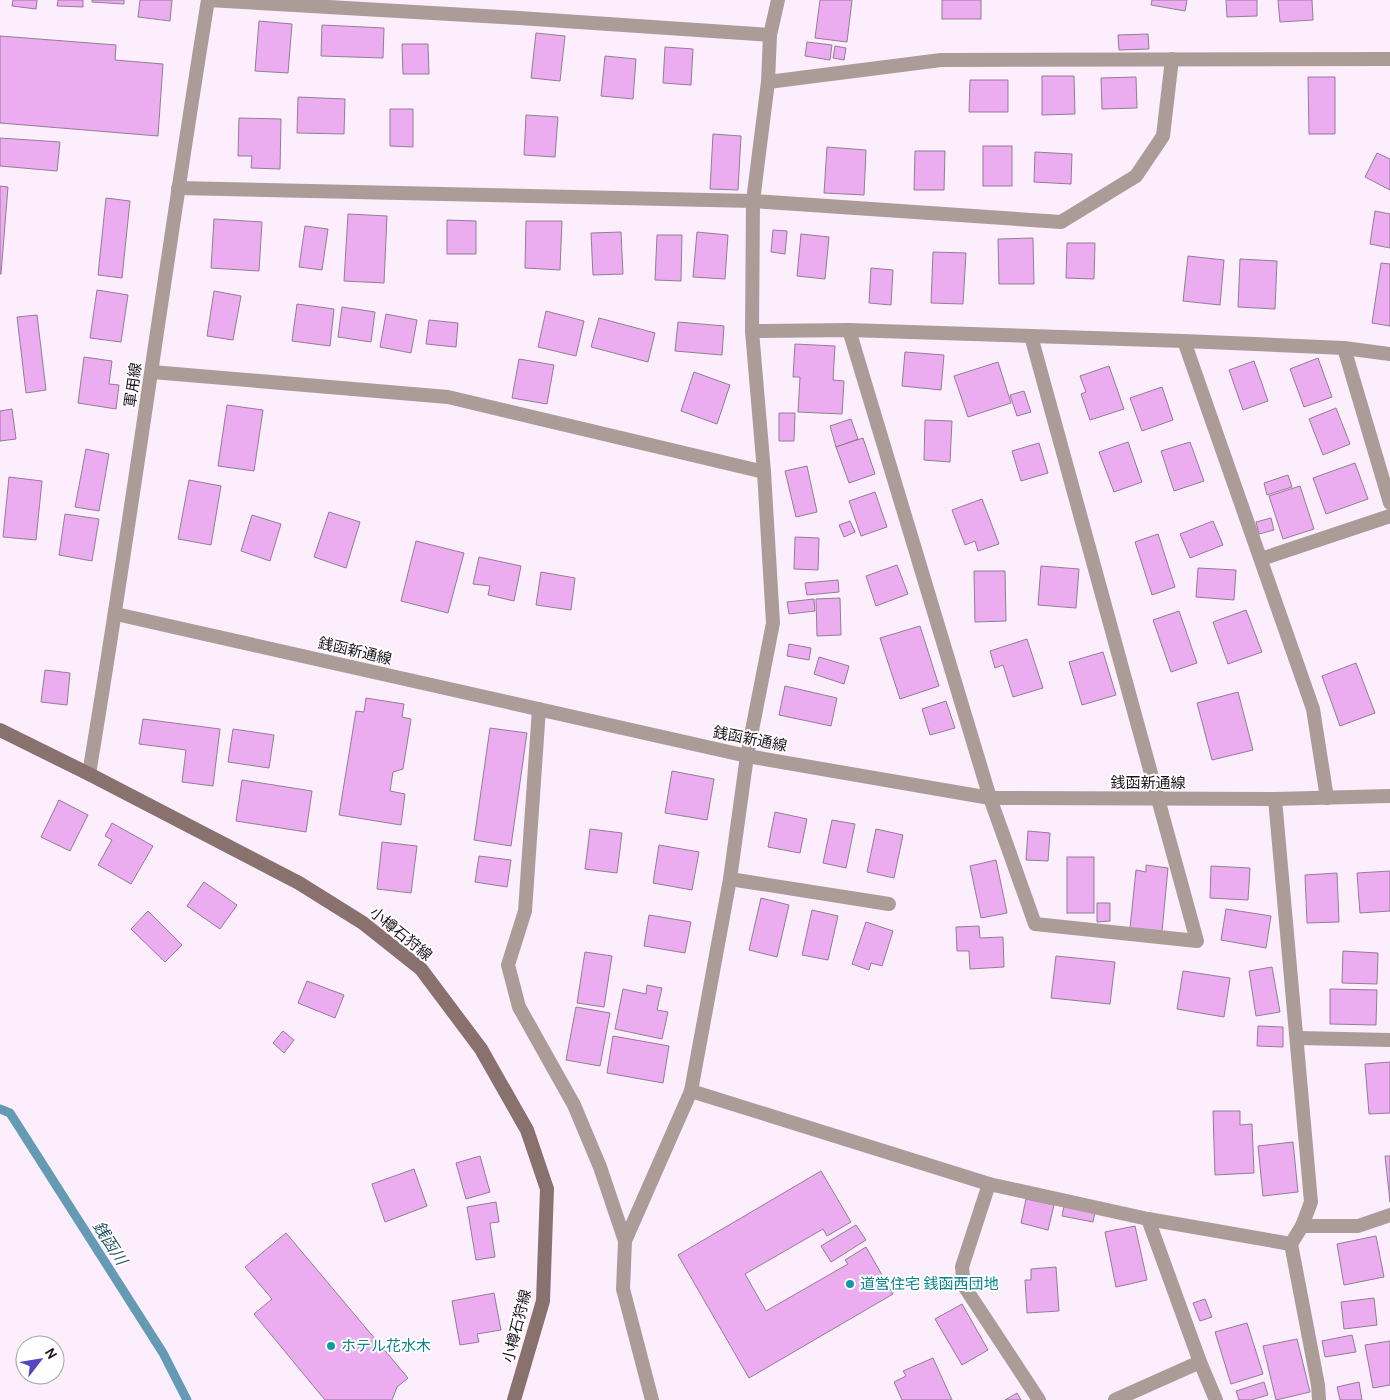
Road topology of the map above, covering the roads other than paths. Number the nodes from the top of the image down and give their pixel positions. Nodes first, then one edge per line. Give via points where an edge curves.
1 (208, 0) edge
2 (778, 0) edge
3 (770, 35) junction
4 (1172, 59) junction
5 (1390, 59) edge
6 (768, 82) junction
7 (178, 188) junction
8 (753, 200) junction
9 (849, 330) junction
10 (752, 331) junction
11 (1031, 336) junction
12 (1184, 341) junction
13 (1344, 348) junction
14 (1390, 354) edge
15 (152, 372) junction
16 (764, 472) junction
17 (1390, 503) edge
18 (1390, 516) edge
19 (1261, 559) junction
20 (116, 614) junction
21 (539, 709) junction
22 (0, 730) edge
23 (747, 756) junction
24 (89, 774) junction
25 (1390, 796) edge
26 (990, 798) junction
27 (1327, 798) junction
28 (1159, 799) junction
29 (1275, 799) junction
30 (730, 879) junction
31 (889, 904) dead end
32 (1298, 1038) junction
33 (1390, 1040) edge
34 (691, 1091) junction
35 (989, 1184) junction
36 (1390, 1215) edge
37 (1148, 1219) junction
38 (1302, 1226) junction
39 (625, 1241) junction
40 (1291, 1244) junction
41 (1200, 1362) junction
42 (514, 1400) edge
43 (652, 1400) edge
44 (1039, 1400) edge
45 (1115, 1400) edge
46 (1216, 1400) edge
47 (1319, 1400) edge

1 - 3 street
1 - 7 street, 軍用線
2 - 3 street
3 - 6 street
4 - 5 street
4 - 6 street via 941,60
4 - 8 street via 1163,136 1136,176 1061,222
6 - 8 street
7 - 8 street
7 - 15 street, 軍用線
8 - 10 street
9 - 10 street
9 - 11 street
9 - 26 street
10 - 16 street
11 - 12 street
11 - 28 street
12 - 13 street
12 - 19 street
13 - 14 street
13 - 17 street
15 - 16 street via 448,397
15 - 20 street, 軍用線
16 - 23 street via 774,623
18 - 19 street
19 - 27 street via 1313,709
20 - 21 street, 銭函新通線
20 - 24 street, 軍用線
21 - 23 street, 銭函新通線
21 - 39 street via 525,911 508,965 519,1007 574,1105 600,1167
22 - 24 main road, 小樽石狩線
23 - 26 street, 銭函新通線
23 - 30 street
24 - 42 main road, 小樽石狩線 via 299,883 363,923 422,969 481,1049 526,1130 547,1189 543,1301
25 - 27 street, 銭函新通線
26 - 28 street, 銭函新通線
26 - 28 street via 1035,924 1198,940
27 - 29 street, 銭函新通線
28 - 29 street, 銭函新通線
29 - 32 street
30 - 31 street
30 - 34 street
32 - 33 street
32 - 38 street via 1311,1202
34 - 35 street
34 - 39 street
35 - 37 street
35 - 44 street via 962,1267 964,1286
36 - 38 street via 1358,1226
37 - 40 street
37 - 41 street
38 - 40 street
39 - 43 street via 623,1289
40 - 47 street
41 - 45 street
41 - 46 street

